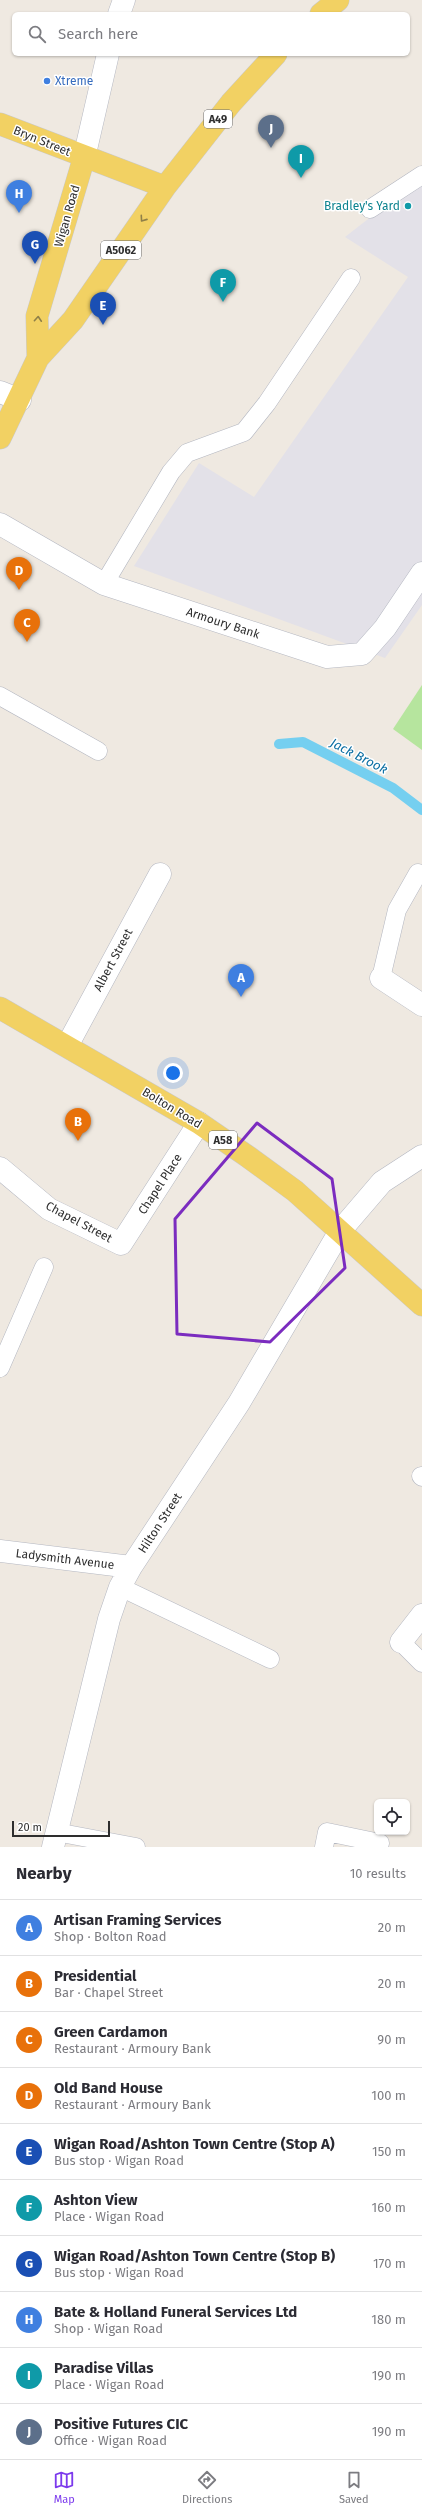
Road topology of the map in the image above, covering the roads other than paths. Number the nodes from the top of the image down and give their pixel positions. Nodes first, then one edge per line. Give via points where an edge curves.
1 (124, 0) edge
2 (338, 0) edge
3 (121, 12) edge
4 (323, 12) edge
5 (108, 56) edge
6 (274, 56) edge
7 (0, 124) edge
8 (84, 158) junction
9 (422, 175) edge
10 (165, 187) junction
11 (370, 209) dead end
12 (351, 278) dead end
13 (38, 358) junction
14 (10, 396) edge
15 (0, 438) edge
16 (0, 524) edge
17 (422, 573) edge
18 (104, 584) junction
19 (0, 696) edge
20 (98, 751) dead end
21 (418, 873) dead end
22 (160, 874) dead end
23 (381, 978) joint
24 (422, 1005) edge
25 (0, 1008) edge
26 (67, 1046) junction
27 (199, 1124) junction
28 (422, 1156) edge
29 (0, 1168) edge
30 (340, 1231) junction
31 (121, 1244) joint
32 (44, 1267) dead end
33 (422, 1305) edge
34 (0, 1368) edge
35 (0, 1551) edge
36 (131, 1567) junction
37 (120, 1587) junction
38 (422, 1615) edge
39 (401, 1642) joint
40 (270, 1659) dead end
41 (422, 1663) edge
42 (54, 1839) edge
43 (380, 1843) dead end
44 (136, 1847) edge
45 (324, 1847) edge

1 - 3 street
2 - 4 main road
5 - 8 street
6 - 10 main road, Wigan Road / A49 via 231,103
7 - 8 main road, Bryn Street
8 - 10 main road
13 -> 8 main road, Wigan Road / A5062 via 37,316
9 - 11 lane
10 -> 13 main road, Wigan Road / A5062 via 73,320
12 - 18 lane via 267,403 244,432 187,453 172,472
13 - 14 main road, Wigan Road / A5062
14 - 15 main road, Wigan Road / A5062
16 - 18 street, Armoury Bank
17 - 18 street, Armoury Bank via 385,628 362,654 327,657
19 - 20 lane
21 - 23 lane via 397,910
22 - 26 street, Albert Street
23 - 24 street
25 - 26 main road, Bolton Road / A58
26 - 27 main road, Bolton Road / A58
27 - 30 main road, Bolton Road / A58 via 289,1187
27 - 31 street, Chapel Place
28 - 30 street, Hilton Street via 382,1182
29 - 31 street, Chapel Street via 49,1209
30 - 33 main road, Bolton Road / A58
30 - 36 street, Hilton Street via 239,1403
32 - 34 lane
35 - 36 street, Ladysmith Avenue
36 - 37 street, Hilton Street
37 - 40 lane
37 - 42 street, Hilton Street via 109,1618
38 - 39 street
39 - 41 lane
42 - 44 lane
43 - 45 lane via 327,1832

